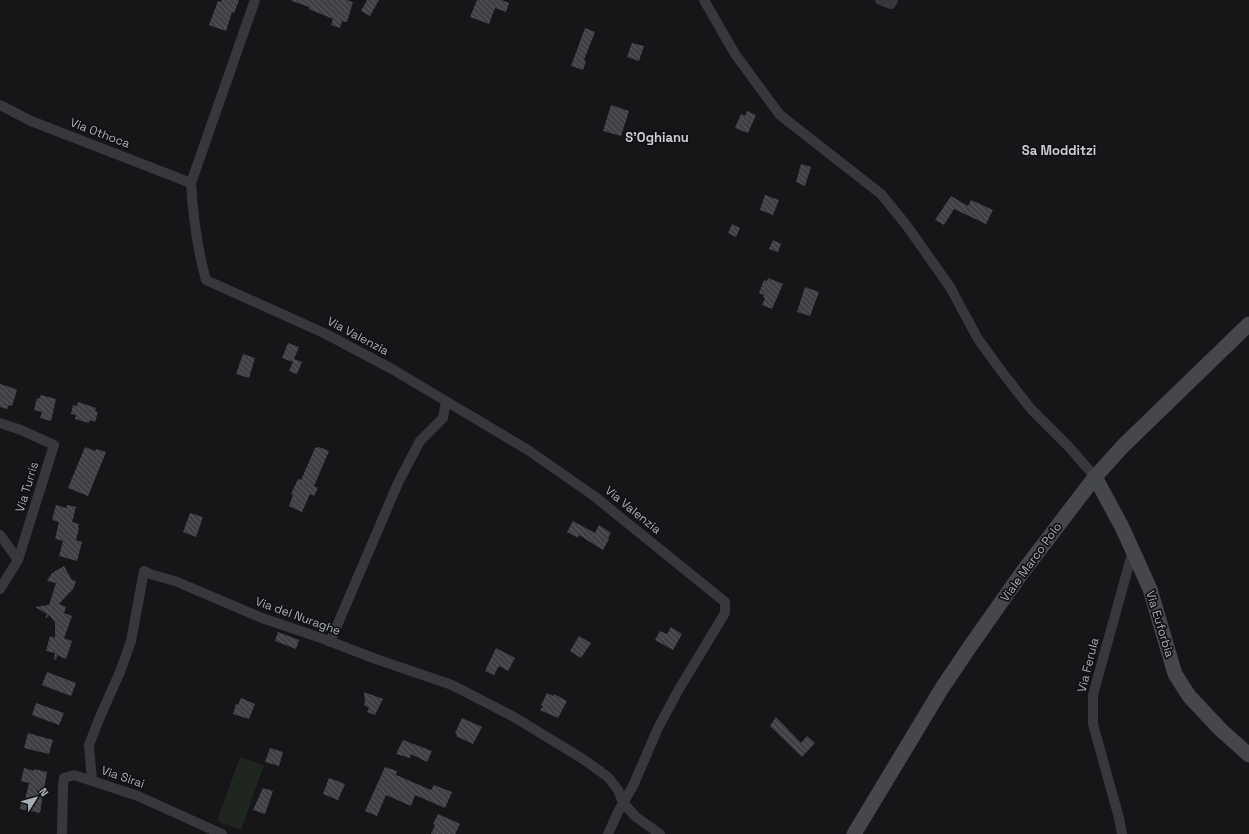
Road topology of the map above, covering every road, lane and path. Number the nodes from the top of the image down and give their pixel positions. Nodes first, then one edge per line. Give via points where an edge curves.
1 (255, 0) edge
2 (704, 0) edge
3 (880, 0) edge
4 (894, 0) edge
5 (0, 105) edge
6 (192, 183) junction
7 (1249, 324) edge
8 (446, 402) junction
9 (0, 424) edge
10 (1095, 477) junction
11 (0, 534) edge
12 (1133, 550) junction
13 (18, 560) junction
14 (0, 589) edge
15 (330, 642) junction
16 (1249, 755) edge
17 (92, 781) junction
18 (623, 803) junction
19 (62, 834) edge
20 (222, 834) edge
21 (608, 834) edge
22 (660, 834) edge
23 (854, 834) edge
24 (1122, 834) edge

1 - 6 street, Via Valenzia
2 - 10 street via 735,54 780,115 881,194 908,226 950,287 978,339 1002,372 1031,409
3 - 4 street via 891,4
5 - 6 street, Via Othoca via 31,121
6 - 8 street, Via Valenzia via 193,211 206,280 326,334 392,369
7 - 10 main road, Viale Marco Polo via 1123,446
8 - 15 street via 443,418 420,441 398,483
8 - 18 street, Via Valenzia via 528,450 594,496 725,602 725,613 658,728
9 - 13 street, Via Turris via 21,430 54,445
10 - 12 main road, Via Euforbia
10 - 23 main road, Viale Marco Polo via 969,648
11 - 13 street
12 - 16 main road, Via Euforbia via 1150,589 1175,674 1189,696
12 - 24 street, Via Ferula via 1093,695 1093,724
13 - 14 street, Via Turris
15 - 17 street, Via del Nuraghe via 262,618 176,580 144,571 131,641 89,745
15 - 18 street, Via del Nuraghe via 452,685 514,717 608,777 618,790
17 - 19 street, Via Sirai via 74,775 64,778
17 - 20 street, Via Sirai via 138,796
18 - 21 street
18 - 22 street, Via del Nuraghe via 636,817

